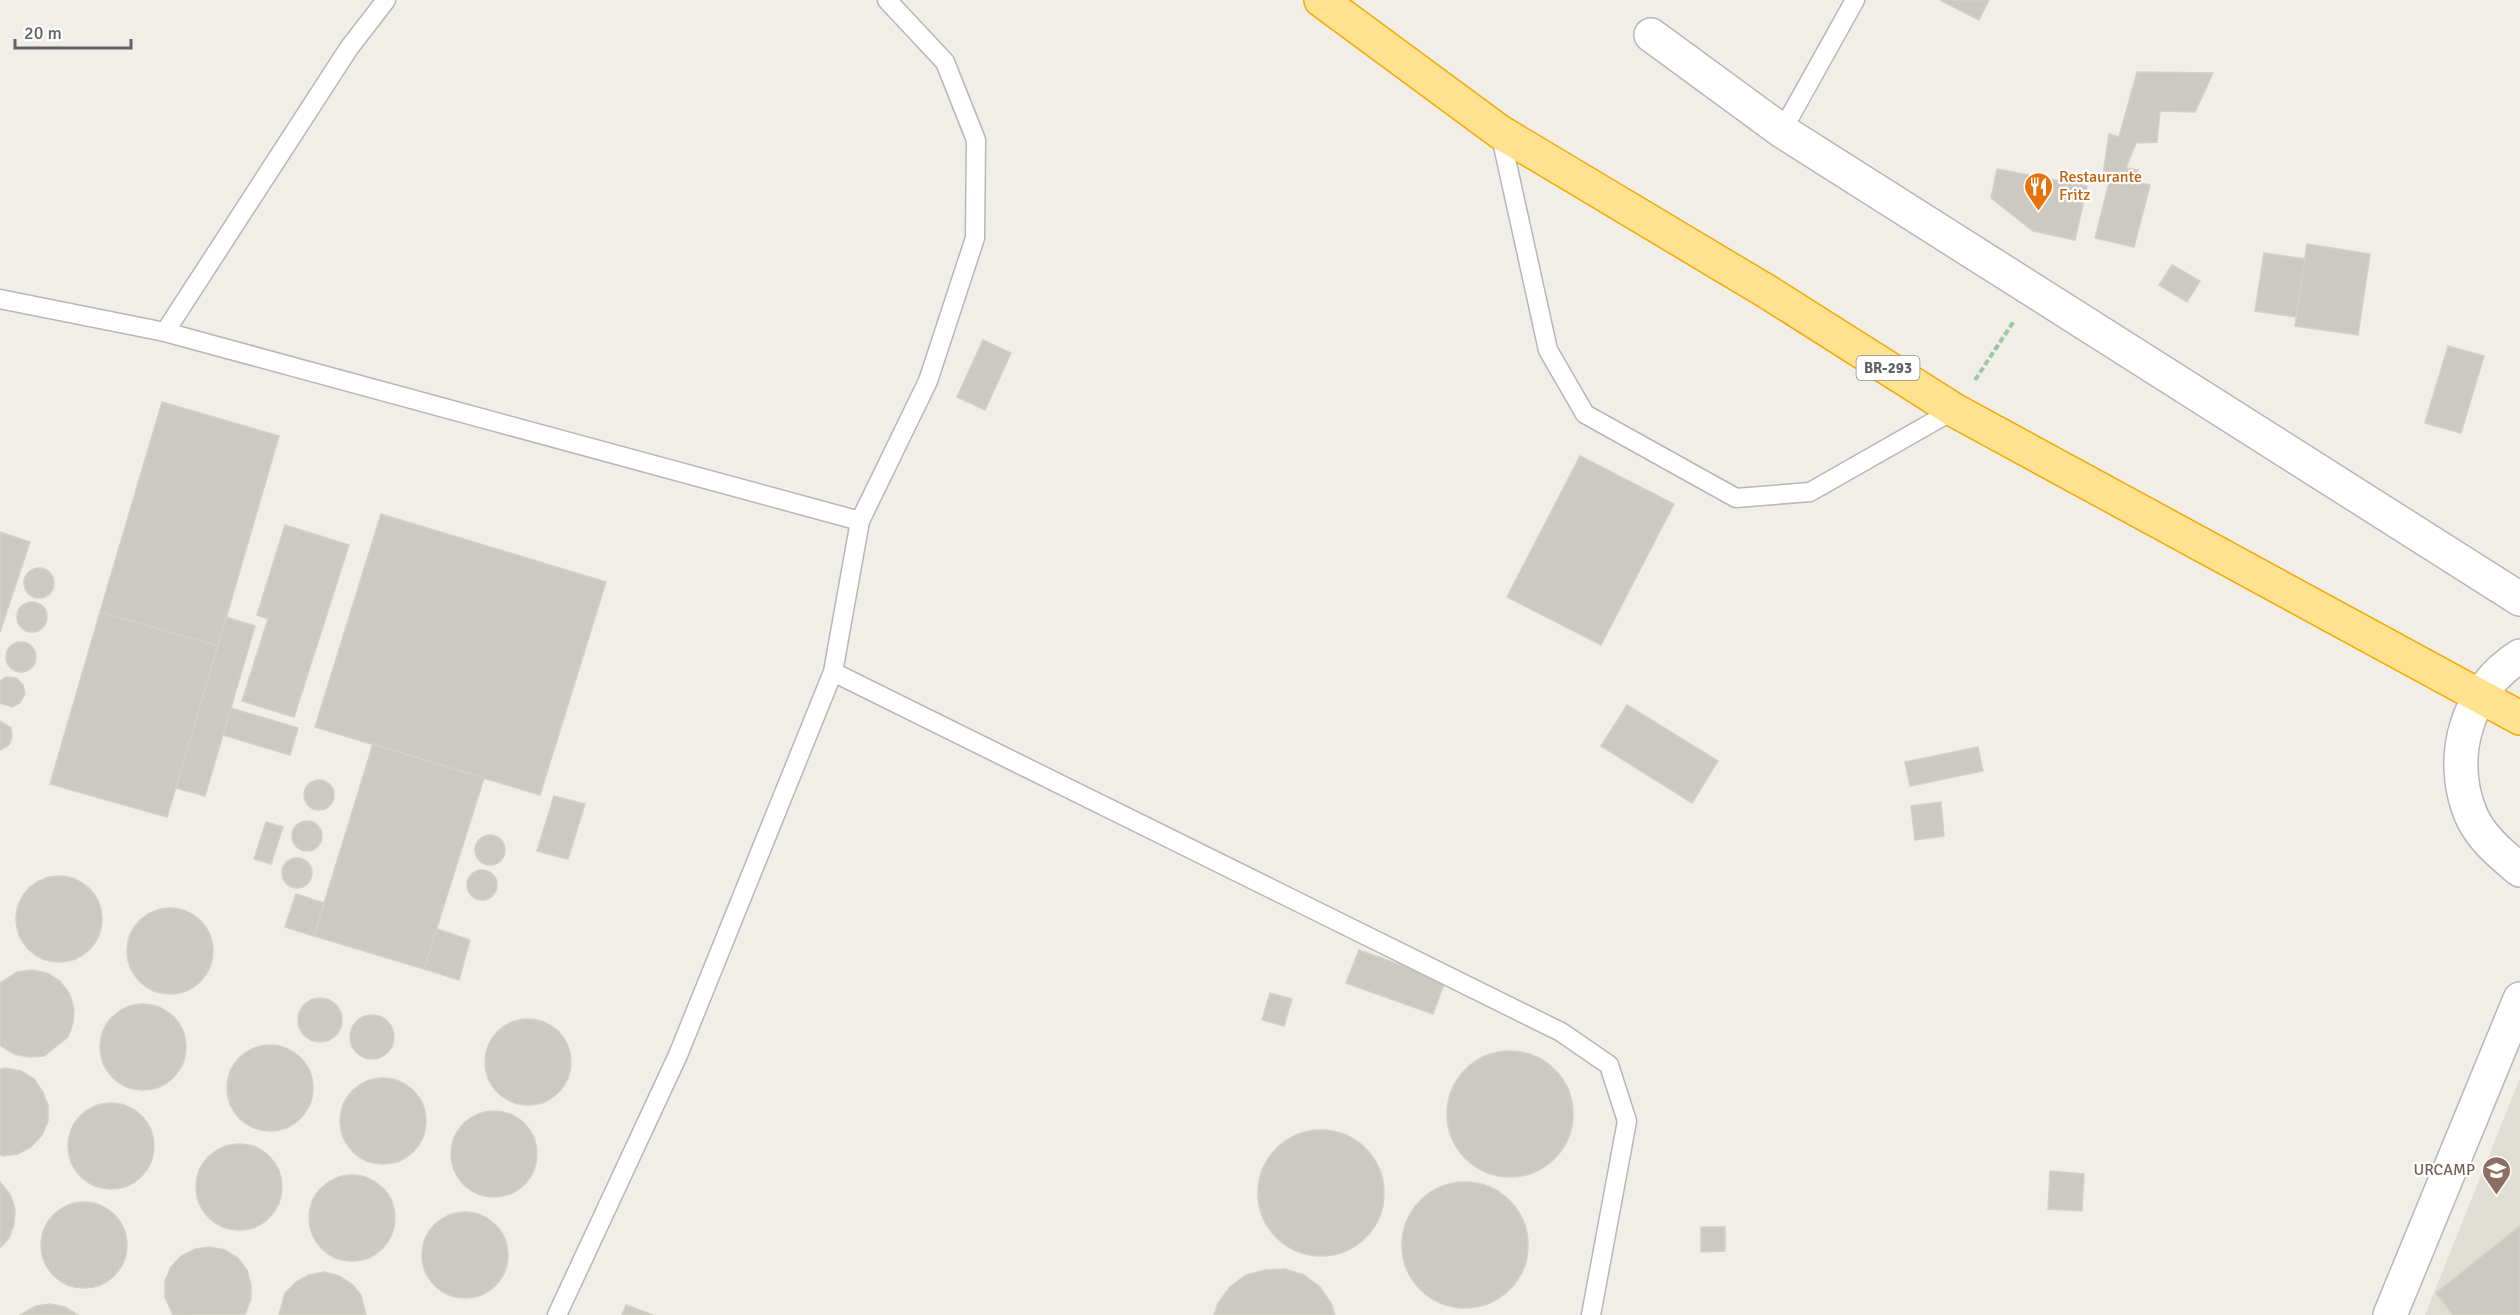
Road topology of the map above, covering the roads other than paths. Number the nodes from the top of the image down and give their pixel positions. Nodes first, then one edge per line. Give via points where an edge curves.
1 (386, 0) edge
2 (887, 0) edge
3 (1321, 0) edge
4 (1855, 0) edge
5 (1652, 35) dead end
6 (1782, 131) junction
7 (1500, 132) junction
8 (0, 299) edge
9 (165, 332) junction
10 (1954, 410) junction
11 (860, 521) junction
12 (2520, 599) edge
13 (2520, 656) edge
14 (833, 672) junction
15 (2479, 696) junction
16 (2520, 718) edge
17 (2520, 870) edge
18 (2520, 999) edge
19 (557, 1315) edge
20 (1591, 1315) edge
21 (2390, 1315) edge

1 - 9 lane via 349,48
2 - 11 lane via 945,62 976,140 975,238 928,381
3 - 7 highway, BR-293
4 - 6 lane
5 - 6 street
6 - 12 street
7 - 10 highway, BR-293 via 1766,291
7 - 10 lane via 1548,350 1585,414 1736,498 1810,492
8 - 9 lane
9 - 11 lane
10 - 15 highway, BR-293
11 - 14 lane
13 - 15 street via 2504,666
14 - 19 lane via 678,1055
14 - 20 lane via 1561,1032 1609,1065 1627,1121
15 - 16 highway, BR-293
15 - 17 street via 2463,734 2461,776 2471,816 2494,849
18 - 21 street

